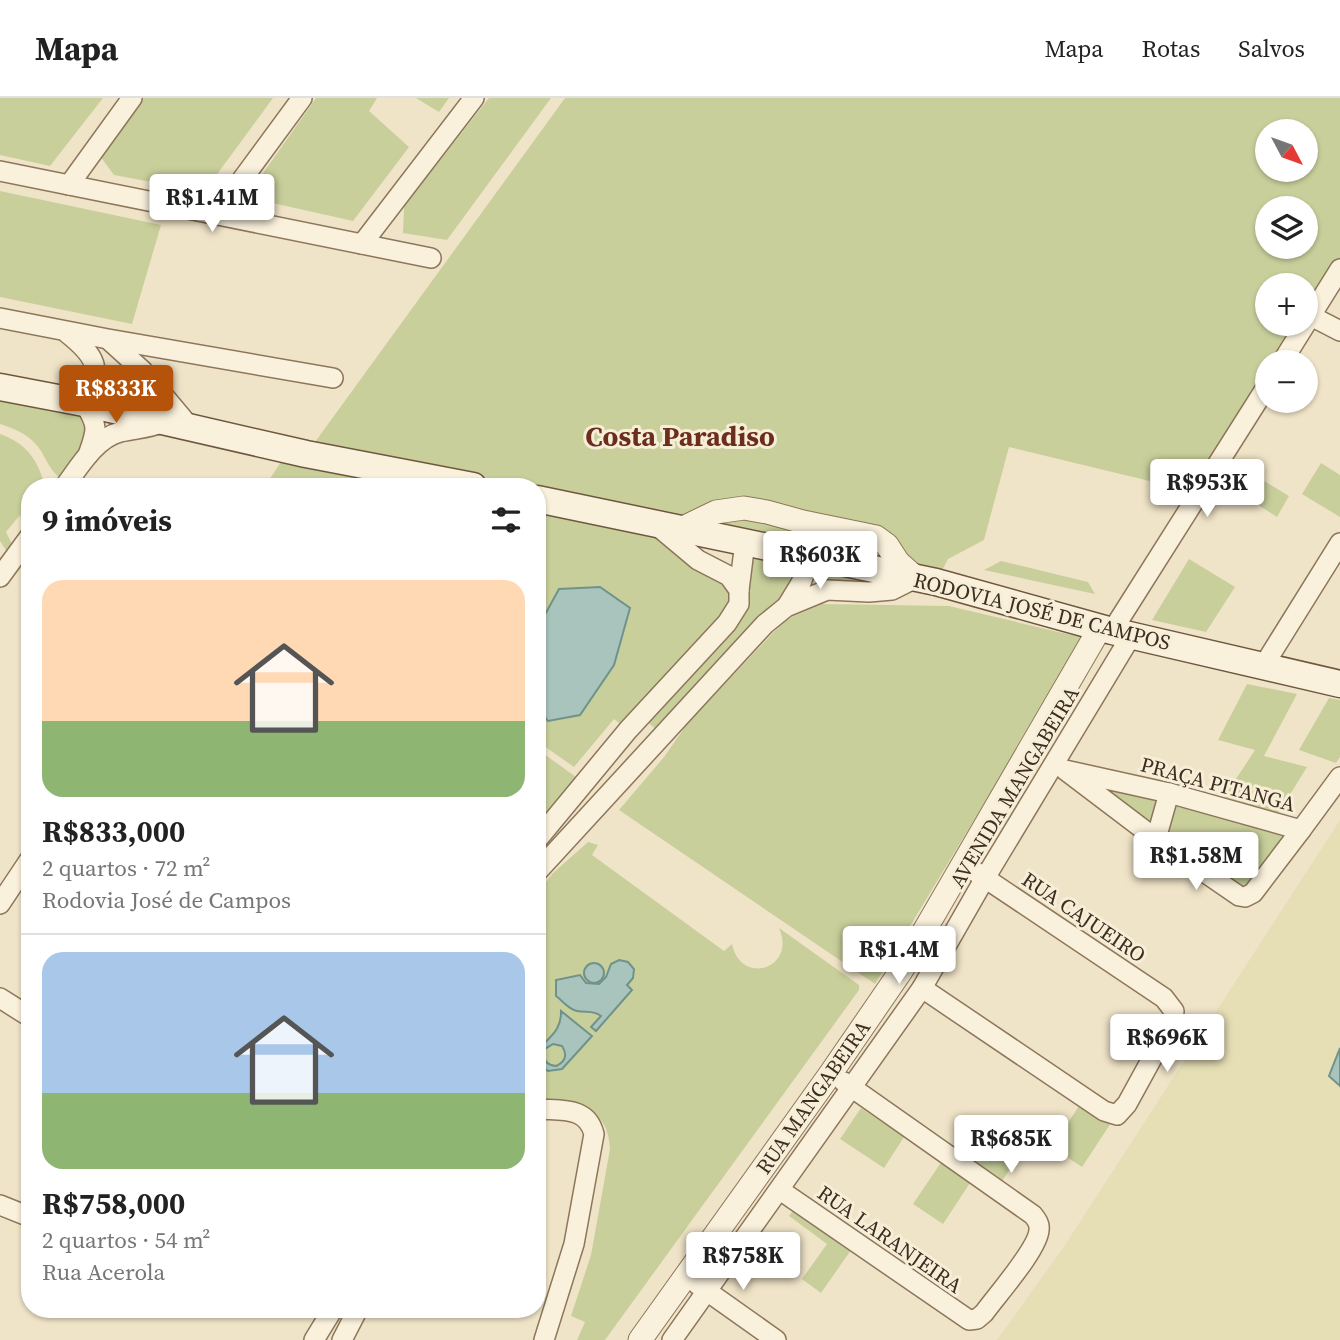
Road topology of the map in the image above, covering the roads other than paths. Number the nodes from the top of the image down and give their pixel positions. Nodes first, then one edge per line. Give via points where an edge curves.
1 (132, 98) edge
2 (302, 98) edge
3 (474, 98) edge
4 (0, 171) edge
5 (69, 185) junction
6 (216, 215) junction
7 (362, 244) junction
8 (432, 258) dead end
9 (1340, 270) edge
10 (1318, 305) edge
11 (0, 318) edge
12 (1318, 320) edge
13 (63, 330) junction
14 (1340, 331) edge
15 (108, 339) junction
16 (155, 347) junction
17 (143, 371) junction
18 (333, 378) dead end
19 (0, 387) edge
20 (84, 403) junction
21 (1255, 405) edge
22 (178, 424) junction
23 (88, 455) junction
24 (71, 478) edge
25 (431, 478) edge
26 (546, 501) edge
27 (767, 512) junction
28 (803, 522) junction
29 (654, 523) junction
30 (683, 528) junction
31 (745, 542) junction
32 (1340, 543) edge
33 (21, 548) edge
34 (811, 555) junction
35 (0, 577) edge
36 (916, 578) junction
37 (740, 590) junction
38 (786, 607) junction
39 (1114, 632) junction
40 (1264, 665) junction
41 (1340, 684) edge
42 (642, 715) junction
43 (664, 733) junction
44 (1060, 768) junction
45 (1340, 778) edge
46 (577, 792) junction
47 (1170, 793) junction
48 (596, 809) junction
49 (546, 829) edge
50 (1301, 830) junction
51 (1156, 839) junction
52 (546, 862) edge
53 (964, 864) junction
54 (21, 872) edge
55 (985, 878) junction
56 (0, 904) edge
57 (922, 988) junction
58 (0, 998) edge
59 (21, 1011) edge
60 (831, 1073) junction
61 (853, 1088) junction
62 (546, 1110) edge
63 (780, 1190) junction
64 (0, 1205) edge
65 (21, 1213) edge
66 (686, 1276) junction
67 (707, 1292) junction
68 (327, 1318) edge
69 (353, 1318) edge
70 (314, 1340) edge
71 (342, 1340) edge
72 (544, 1340) edge
73 (640, 1340) edge
74 (672, 1340) edge
75 (776, 1340) edge

1 - 5 street
2 - 6 street
3 - 7 street
4 - 5 street
5 - 6 street
6 - 7 street
7 - 8 street
9 - 10 street
11 - 13 street
12 - 14 street
13 - 15 street
13 - 20 street via 95,361 96,379
15 - 16 street
15 - 17 street
16 - 17 street
16 - 18 street
17 - 22 street
19 - 20 main road
20 - 22 main road
20 - 23 street via 97,430
21 - 39 street, AVENIDA MANGABEIRA
22 - 23 street via 111,435
22 - 25 main road
23 - 24 street
26 - 29 main road, RODOVIA JOSÉ DE CAMPOS
27 - 28 street
27 - 30 street via 716,512
27 - 31 street via 752,523
28 - 34 street
28 - 36 street via 876,537
29 - 30 main road, RODOVIA JOSÉ DE CAMPOS
29 - 37 street via 698,560 729,576
30 - 31 main road, RODOVIA JOSÉ DE CAMPOS
31 - 34 main road, RODOVIA JOSÉ DE CAMPOS
31 - 37 street
32 - 40 street
33 - 35 street
34 - 36 main road, RODOVIA JOSÉ DE CAMPOS
34 - 38 street
36 - 38 street via 892,590 827,590
36 - 39 main road, RODOVIA JOSÉ DE CAMPOS
37 - 42 street via 727,622
38 - 43 street
39 - 40 main road, RODOVIA JOSÉ DE CAMPOS
39 - 44 street, AVENIDA MANGABEIRA
39 - 53 street, RUA MANGABEIRA
40 - 41 main road, RODOVIA JOSÉ DE CAMPOS
42 - 43 street via 651,727
42 - 46 street
43 - 48 street
44 - 47 street, PRAÇA PITANGA
44 - 51 street, PRAÇA PITANGA
44 - 55 street, AVENIDA MANGABEIRA
45 - 50 street
46 - 48 street
46 - 49 street
47 - 50 street, PRAÇA PITANGA
47 - 51 street
48 - 52 street
50 - 51 street, PRAÇA PITANGA via 1253,893 1245,897 1233,894
53 - 55 street, RUA CAJUEIRO
53 - 60 street, RUA MANGABEIRA via 901,971
54 - 56 street
55 - 57 street, AVENIDA MANGABEIRA
55 - 57 street, RUA CAJUEIRO via 1164,998 1174,1011 1127,1104 1117,1115 1104,1111
57 - 61 street, AVENIDA MANGABEIRA
58 - 59 street
60 - 61 street
60 - 66 street, RUA MANGABEIRA
61 - 63 street, AVENIDA MANGABEIRA
61 - 63 street, RUA LARANJEIRA via 1022,1207 1039,1222 1034,1246 984,1312 969,1320
62 - 72 street via 580,1114 591,1122 594,1134 574,1244
63 - 67 street, AVENIDA MANGABEIRA
64 - 65 street
66 - 67 street
66 - 73 street, RUA MANGABEIRA
67 - 74 street, AVENIDA MANGABEIRA
67 - 75 street
68 - 70 street
69 - 71 street

